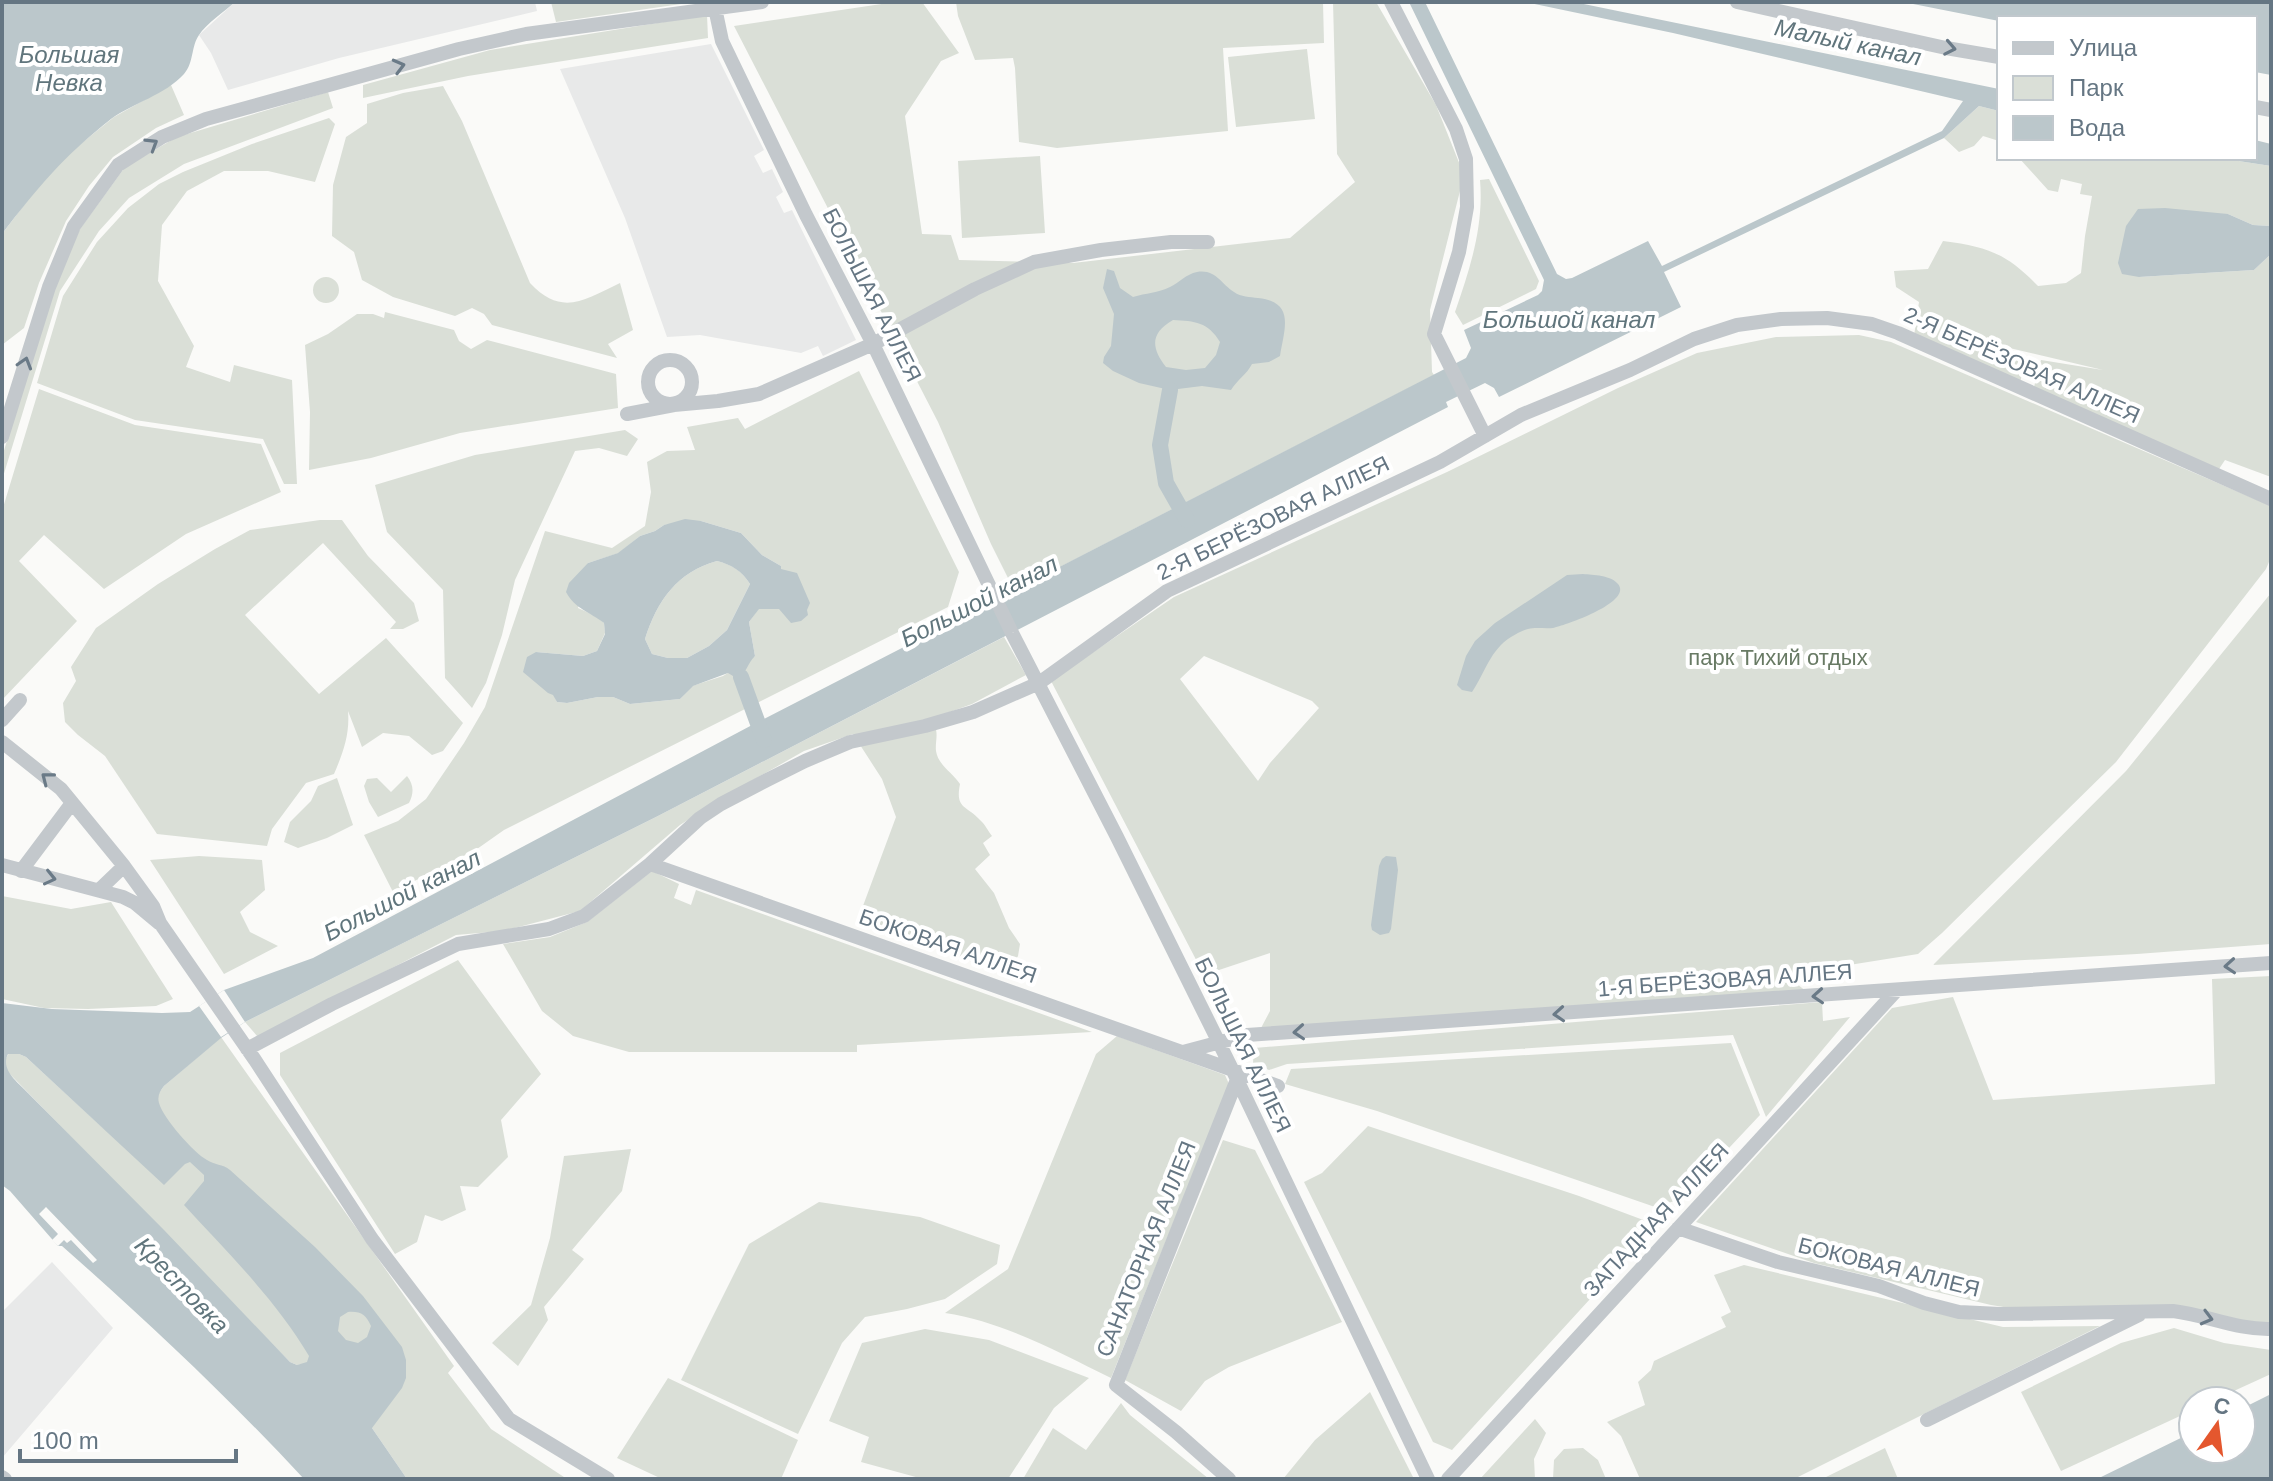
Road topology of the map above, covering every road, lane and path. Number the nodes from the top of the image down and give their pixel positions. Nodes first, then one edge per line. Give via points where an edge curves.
1 (762, 2) edge
2 (1391, 2) edge
3 (1737, 2) edge
4 (715, 8) junction
5 (1997, 57) edge
6 (1208, 242) dead end
7 (873, 344) junction
8 (694, 398) junction
9 (674, 405) junction
10 (627, 414) dead end
11 (1485, 436) junction
12 (2, 437) edge
13 (2271, 499) edge
14 (1039, 683) junction
15 (20, 700) dead end
16 (2, 720) edge
17 (2, 742) edge
18 (72, 803) junction
19 (650, 864) junction
20 (2, 865) edge
21 (124, 866) junction
22 (21, 871) junction
23 (99, 890) junction
24 (160, 923) junction
25 (2271, 963) edge
26 (1896, 991) junction
27 (1217, 1042) junction
28 (247, 1049) junction
29 (1183, 1052) junction
30 (1239, 1076) junction
31 (1278, 1086) dead end
32 (1678, 1228) junction
33 (2143, 1313) junction
34 (2271, 1329) edge
35 (1927, 1420) dead end
36 (608, 1479) edge
37 (1229, 1479) edge
38 (1428, 1479) edge
39 (1448, 1479) edge

1 - 4 street
2 - 11 street via 1466,159 1467,207 1459,252 1434,334
3 -> 5 street
4 - 7 street, БОЛЬШАЯ АЛЛЕЯ via 722,41
12 -> 4 street via 74,226 118,165 162,137 206,119 459,49 549,30
6 - 7 street via 1101,250 1034,262
7 - 8 street via 759,394 718,401
7 - 14 street, БОЛЬШАЯ АЛЛЕЯ
8 - 9 street
8 - 9 street via 687,367 667,360 651,370 648,382 651,395
9 - 10 street
11 - 13 street, 2-Я БЕРЁЗОВАЯ АЛЛЕЯ via 1694,339 1737,325 1827,318 1898,333
11 - 14 street, 2-Я БЕРЁЗОВАЯ АЛЛЕЯ via 1167,591
14 - 19 street, 2-Я БЕРЁЗОВАЯ АЛЛЕЯ via 973,712 850,742 805,761 721,804
14 - 27 street, БОЛЬШАЯ АЛЛЕЯ
15 - 16 street
18 -> 17 street
18 - 21 street
18 - 22 street
19 - 28 street, 2-Я БЕРЁЗОВАЯ АЛЛЕЯ via 584,916 549,929 458,944
19 - 29 street, БОКОВАЯ АЛЛЕЯ
20 - 22 street
21 - 23 street
21 - 24 street
22 -> 23 street
23 - 24 street via 135,903
24 - 28 street
25 -> 26 street, 1-Я БЕРЁЗОВАЯ АЛЛЕЯ
26 -> 27 street, 1-Я БЕРЁЗОВАЯ АЛЛЕЯ via 1247,1035
26 - 32 street, ЗАПАДНАЯ АЛЛЕЯ
27 - 29 street, 1-Я БЕРЁЗОВАЯ АЛЛЕЯ
27 - 30 street, БОЛЬШАЯ АЛЛЕЯ
28 - 36 street via 372,1239 509,1419
29 - 30 street, БОКОВАЯ АЛЛЕЯ
30 - 31 street, БОКОВАЯ АЛЛЕЯ
30 - 37 street, САНАТОРНАЯ АЛЛЕЯ via 1116,1385
30 - 38 street, БОЛЬШАЯ АЛЛЕЯ
32 - 33 street, БОКОВАЯ АЛЛЕЯ via 1950,1310
32 - 39 street, ЗАПАДНАЯ АЛЛЕЯ
33 -> 34 street, БОКОВАЯ АЛЛЕЯ via 2190,1313 2240,1327
33 - 35 street

